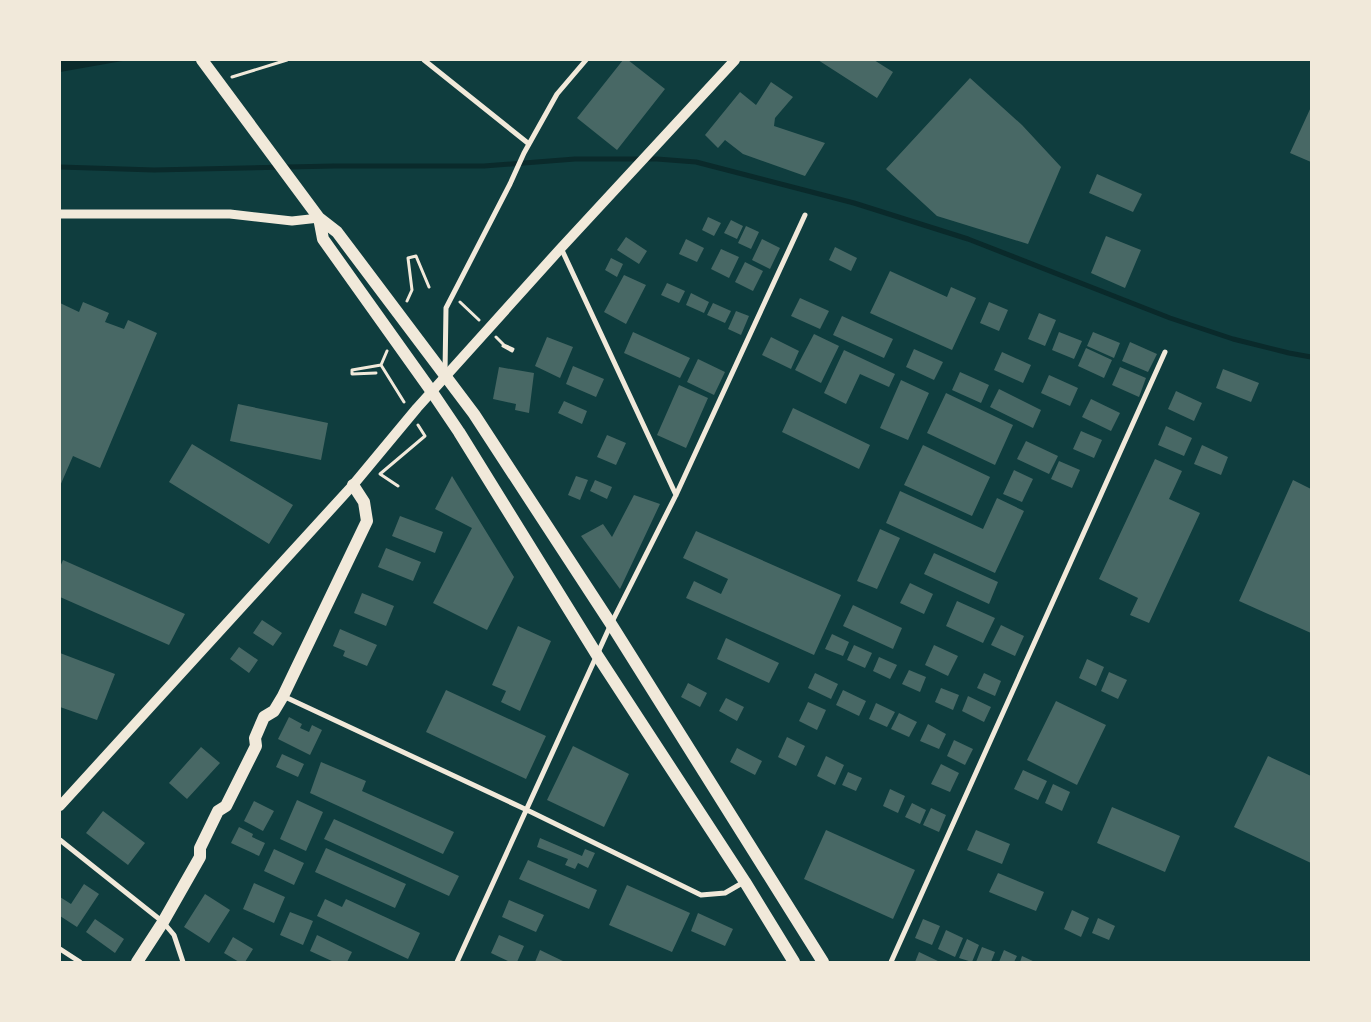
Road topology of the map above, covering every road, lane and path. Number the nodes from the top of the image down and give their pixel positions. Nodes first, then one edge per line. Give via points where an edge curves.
1 (202, 60) edge
2 (287, 60) edge
3 (424, 60) edge
4 (586, 60) edge
5 (735, 60) edge
6 (218, 82) junction
7 (529, 144) junction
8 (60, 214) edge
9 (805, 215) dead end
10 (319, 218) junction
11 (561, 248) junction
12 (1165, 352) dead end
13 (445, 377) junction
14 (432, 392) junction
15 (353, 485) junction
16 (676, 495) junction
17 (611, 624) junction
18 (597, 655) junction
19 (283, 696) junction
20 (60, 806) edge
21 (528, 810) junction
22 (60, 840) edge
23 (744, 882) junction
24 (163, 922) junction
25 (60, 950) edge
26 (80, 962) edge
27 (137, 962) edge
28 (183, 962) edge
29 (457, 962) edge
30 (794, 962) edge
31 (823, 962) edge
32 (891, 962) edge

1 - 6 main road
2 - 6 path
3 - 7 street
4 - 7 street via 557,94
5 - 11 main road
6 - 10 main road
7 - 13 street via 446,308
8 - 10 street via 230,214 292,221
9 - 16 street
10 - 13 main road via 337,232
10 - 14 main road via 322,239
11 - 13 main road
11 - 16 street
12 - 32 street
13 - 14 main road
13 - 17 main road via 474,414
14 - 15 main road
14 - 18 main road
15 - 19 main road via 364,502 367,522
15 - 20 main road
16 - 17 street
17 - 18 street
17 - 31 main road
18 - 21 street
18 - 23 main road
19 - 21 street
19 - 24 main road via 274,710 264,717 255,738 256,746 226,806 218,811 200,848 200,856
21 - 23 street via 701,895 726,893
21 - 29 street
22 - 24 street
23 - 30 main road
24 - 27 main road
24 - 28 street via 174,935
25 - 26 street

